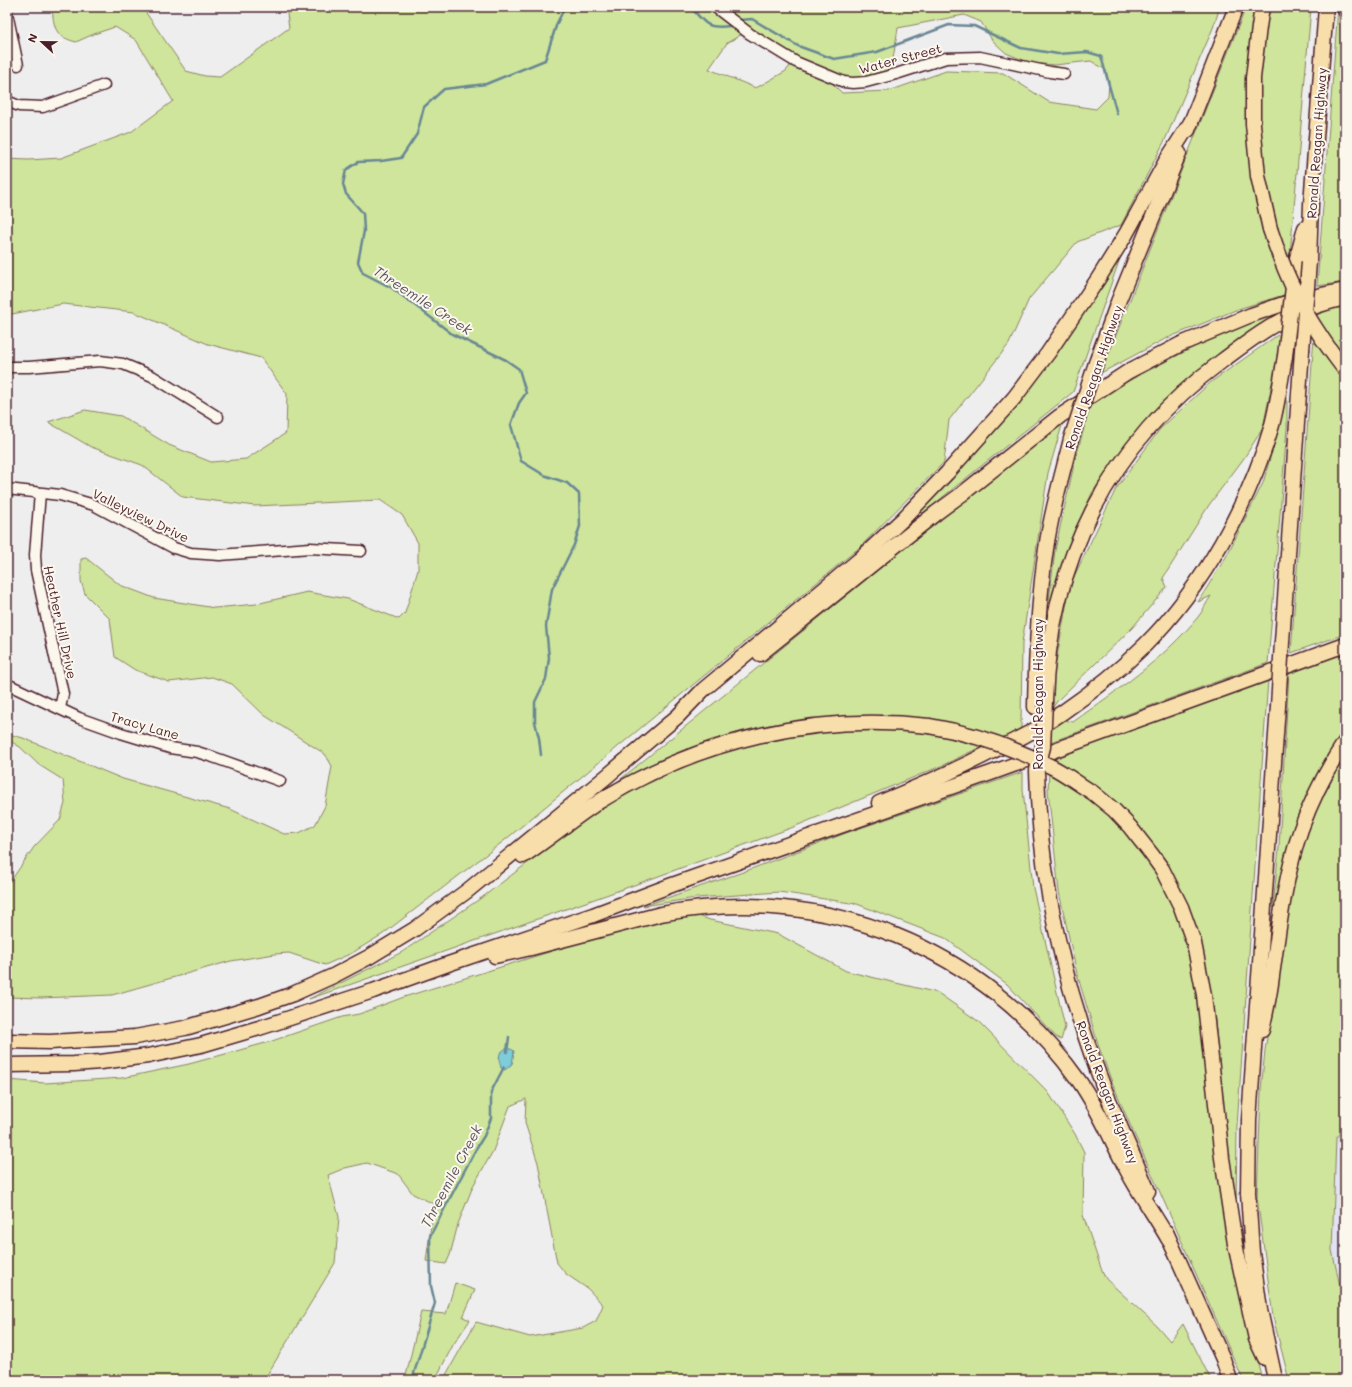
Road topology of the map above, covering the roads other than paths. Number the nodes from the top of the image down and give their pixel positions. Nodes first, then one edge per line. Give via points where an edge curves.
1 (715, 7) edge
2 (1236, 7) edge
3 (1262, 7) edge
4 (1326, 7) edge
5 (7, 13) edge
6 (11, 53) edge
7 (18, 65) dead end
8 (1064, 74) dead end
9 (104, 86) dead end
10 (7, 101) edge
11 (1191, 122) junction
12 (1311, 204) junction
13 (1345, 290) edge
14 (1345, 298) edge
15 (7, 367) edge
16 (1345, 370) edge
17 (218, 417) dead end
18 (7, 490) edge
19 (40, 493) junction
20 (361, 551) dead end
21 (1345, 645) edge
22 (7, 684) edge
23 (1040, 704) junction
24 (60, 708) junction
25 (678, 716) junction
26 (1345, 742) edge
27 (280, 781) dead end
28 (813, 835) junction
29 (436, 914) junction
30 (451, 963) junction
31 (7, 1041) edge
32 (7, 1064) edge
33 (1250, 1097) junction
34 (1169, 1240) junction
35 (1230, 1380) edge
36 (1275, 1380) edge

1 - 8 street, Water Street via 754,37 796,62 844,82 866,82 946,58 980,57
2 - 11 highway, Ronald Reagan Highway
3 - 16 highway, bridge via 1254,78 1253,124 1258,176 1270,229 1293,287 1317,332
4 - 12 highway, Ronald Reagan Highway
5 - 6 street
6 - 7 street
9 - 10 street via 43,107 19,106
11 - 23 highway, Ronald Reagan Highway, bridge via 1118,302 1071,439 1046,548 1037,617
11 - 25 highway via 1098,279 1032,375 992,423 903,519 859,560 703,690
12 - 28 highway, bridge via 1294,274 1285,356 1272,425 1261,458 1238,511 1214,556 1170,616 1145,644 1107,679 1062,713 963,767 847,816
12 - 33 highway, Ronald Reagan Highway, bridge via 1310,262
13 - 25 highway via 1289,302 1244,317 1155,356 1102,388 1060,416 706,698
14 - 23 highway via 1295,314 1254,337 1203,374 1144,434 1123,460 1092,512 1063,582
15 - 17 street via 100,361 123,364 152,376
18 - 19 street, Valleyview Drive
19 - 20 street, Valleyview Drive via 60,495 94,505 174,548 191,553 220,555 310,548
19 - 24 street, Heather Hill Drive via 36,570 63,694
21 - 28 highway
22 - 24 street, Tracy Lane
23 - 34 highway, Ronald Reagan Highway, bridge via 1037,771 1040,829 1049,894 1064,966 1103,1086
24 - 27 street, Tracy Lane via 127,736 170,748 198,752
25 - 29 highway via 533,838
26 - 33 highway via 1321,782 1301,829 1280,922
28 - 30 highway via 593,915
29 - 31 highway via 390,945 333,976 293,994 219,1019 135,1037 50,1042
29 - 36 highway, bridge via 601,801 638,779 732,742 823,725 895,723 964,733 1051,766 1092,792 1130,827 1162,869 1181,907 1194,943 1204,996 1222,1158 1235,1244 1256,1339
30 - 32 highway via 260,1028 200,1045 148,1056 100,1062
30 - 34 highway via 531,948 668,913 727,906 764,906 800,910 844,918 885,931 931,951 964,970 999,996 1043,1037 1080,1082 1128,1172
33 - 36 highway, Ronald Reagan Highway via 1250,1225 1260,1310
34 - 35 highway, Ronald Reagan Highway

